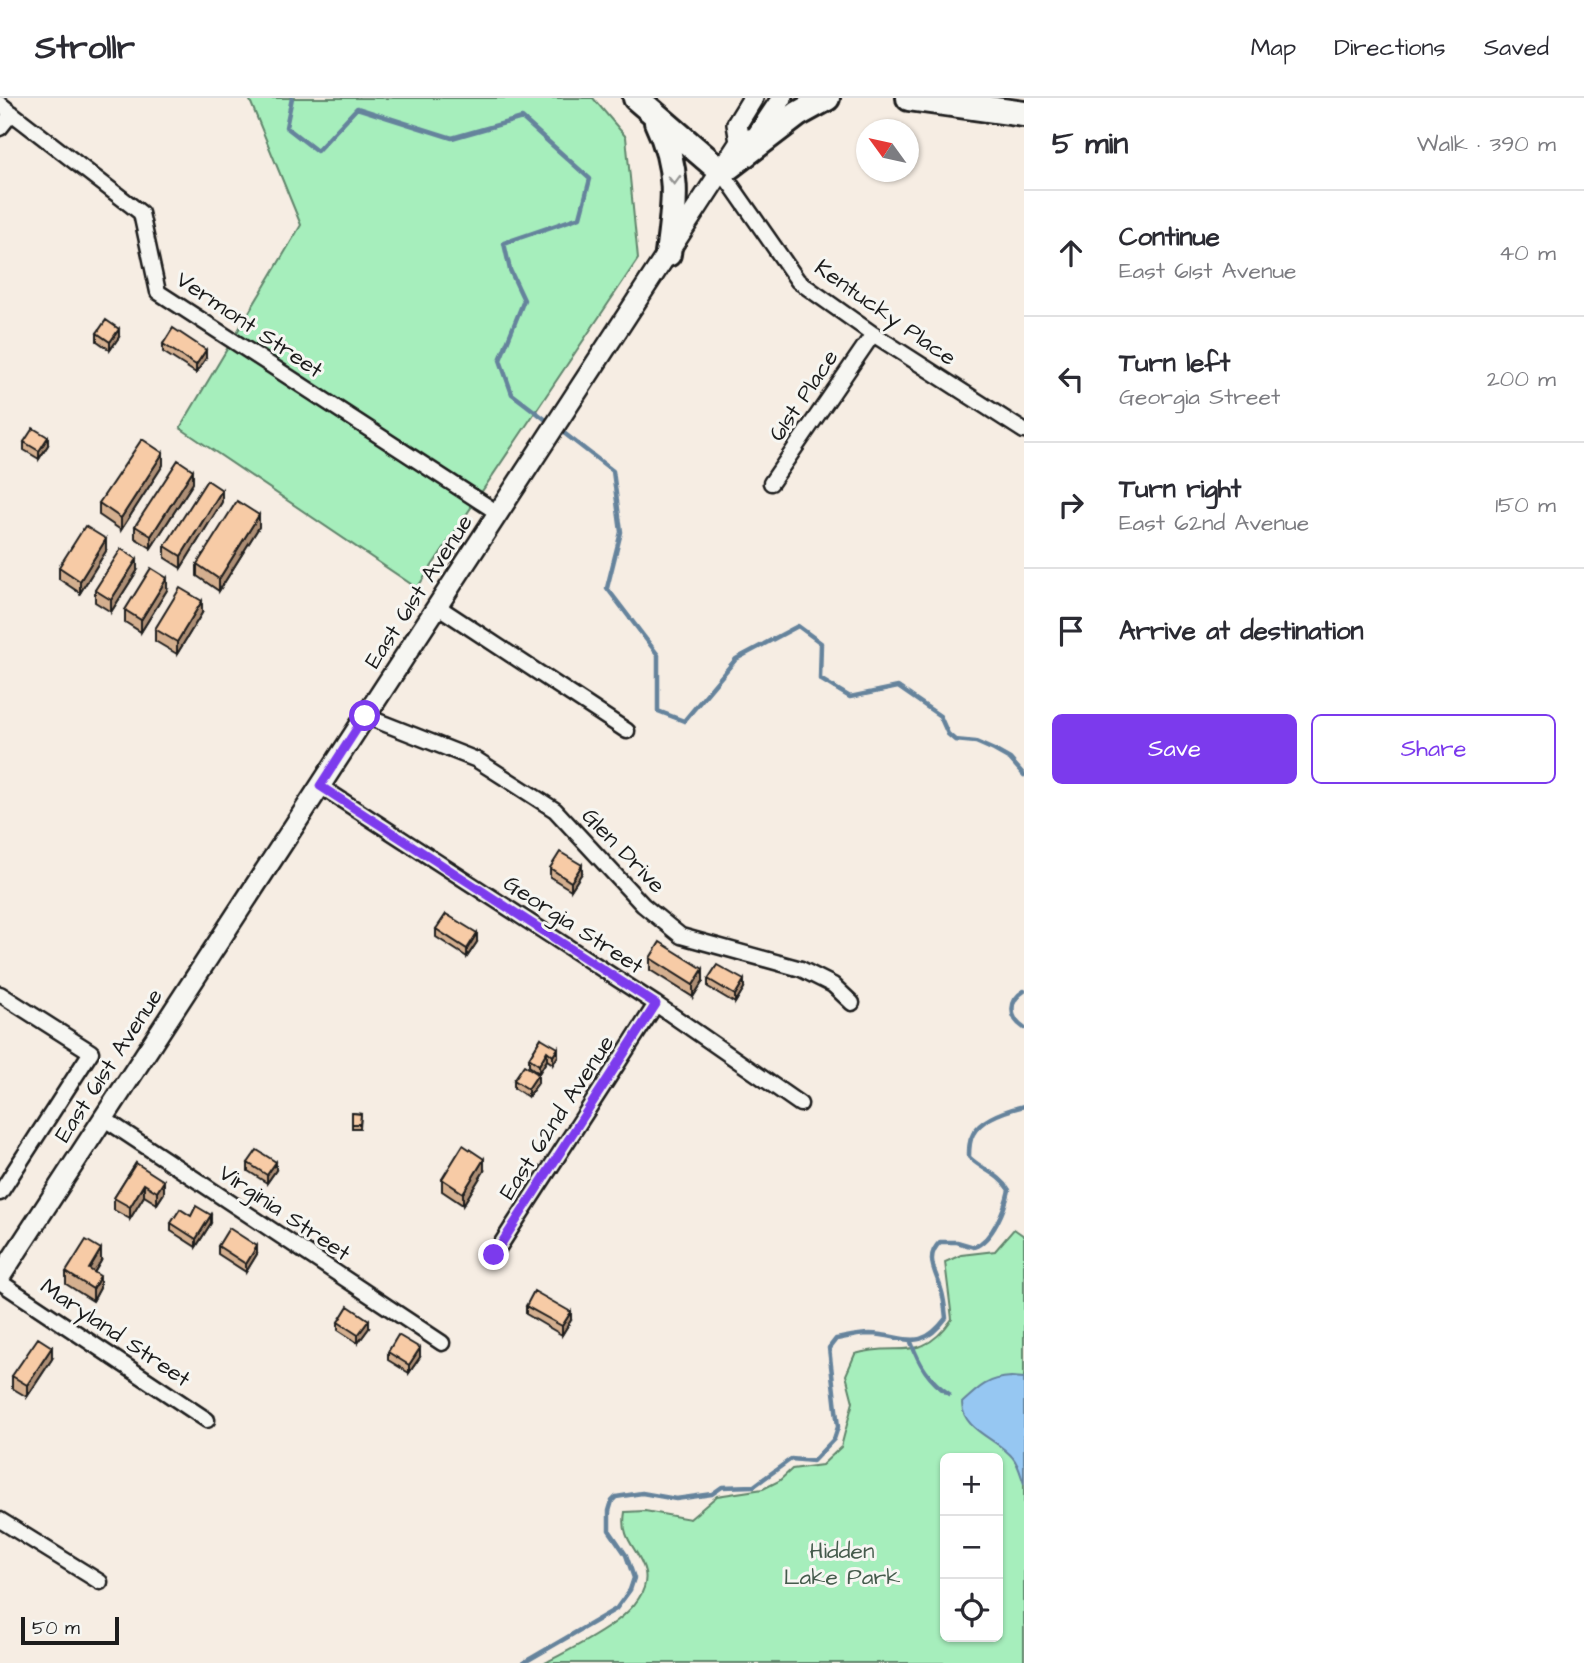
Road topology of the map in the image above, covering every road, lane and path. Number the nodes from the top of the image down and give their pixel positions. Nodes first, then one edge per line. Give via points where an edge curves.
1 (636, 98) edge
2 (753, 98) edge
3 (782, 98) edge
4 (827, 98) edge
5 (909, 98) edge
6 (6, 108) edge
7 (1024, 114) edge
8 (654, 115) junction
9 (0, 128) edge
10 (740, 142) junction
11 (722, 172) junction
12 (668, 254) junction
13 (873, 334) junction
14 (1024, 431) edge
15 (771, 483) dead end
16 (498, 513) junction
17 (438, 606) junction
18 (365, 716) junction
19 (627, 731) dead end
20 (320, 786) junction
21 (0, 994) edge
22 (852, 1003) dead end
23 (656, 1004) junction
24 (800, 1104) dead end
25 (103, 1118) junction
26 (0, 1193) edge
27 (494, 1255) dead end
28 (0, 1280) edge
29 (442, 1343) dead end
30 (207, 1420) dead end
31 (0, 1520) edge
32 (100, 1582) dead end

1 - 8 highway
2 - 10 main road, East 61st Avenue via 737,124
3 - 10 main road, East 61st Avenue via 756,137
4 - 11 highway via 805,109
5 - 7 highway
6 - 9 street
6 - 16 street, Vermont Street via 141,213 158,292
8 - 11 highway
8 -> 12 highway via 673,168
10 - 11 main road, East 61st Avenue
11 - 12 main road, East 61st Avenue
11 - 13 street, Kentucky Place via 798,281
12 - 16 main road, East 61st Avenue
13 - 14 street, Kentucky Place
13 - 15 street, 61st Place
16 - 17 main road, East 61st Avenue
17 - 18 main road, East 61st Avenue
17 - 19 street
18 - 20 main road, East 61st Avenue
18 - 22 street, Glen Drive via 477,760 555,810 643,905 681,936 801,969 833,985
20 - 23 street, Georgia Street
20 - 25 main road, East 61st Avenue
21 - 26 street via 91,1052
23 - 24 street, Georgia Street
23 - 27 street, East 62nd Avenue
25 - 28 main road, East 61st Avenue
25 - 29 street, Virginia Street
28 - 30 street, Maryland Street
31 - 32 street

